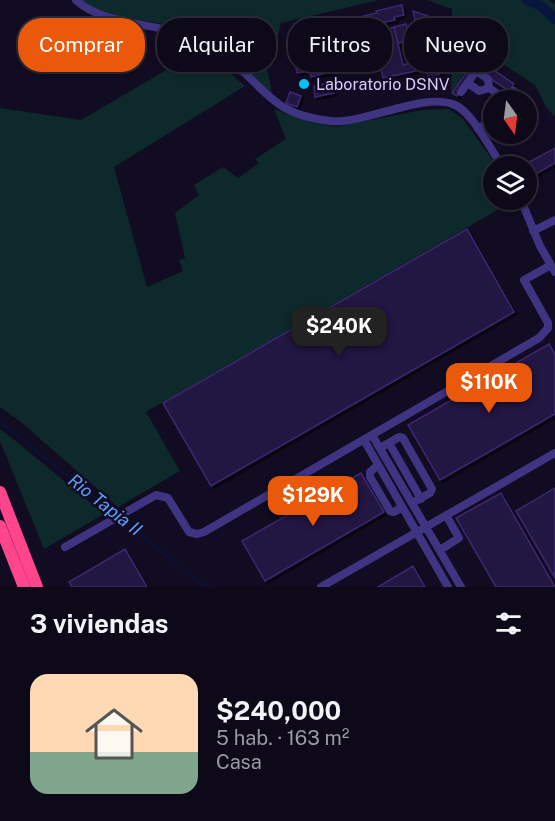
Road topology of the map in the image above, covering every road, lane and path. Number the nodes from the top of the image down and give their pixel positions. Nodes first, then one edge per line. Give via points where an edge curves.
1 (76, 0) edge
2 (468, 83) junction
3 (489, 88) junction
4 (492, 90) edge
5 (461, 92) dead end
6 (483, 126) edge
7 (478, 129) junction
8 (496, 156) edge
9 (525, 210) edge
10 (555, 220) edge
11 (533, 231) junction
12 (553, 269) edge
13 (368, 437) junction
14 (389, 443) junction
15 (380, 448) junction
16 (555, 453) edge
17 (378, 465) junction
18 (0, 492) edge
19 (417, 501) junction
20 (402, 507) junction
21 (446, 515) junction
22 (0, 526) edge
23 (426, 526) junction
24 (416, 532) junction
25 (65, 547) dead end
26 (440, 550) junction
27 (24, 587) edge
28 (37, 587) edge
29 (321, 587) edge
30 (448, 587) edge
31 (461, 587) edge

1 - 7 street via 93,12 195,39 234,63 273,102 293,113 334,122 408,106 447,103 464,111
2 - 3 street via 479,91
2 - 3 street via 476,71 488,79
2 - 5 street
3 - 4 street
6 - 7 street
7 - 8 street
9 - 11 street
10 - 11 street
11 - 12 street
12 - 13 street via 524,280 548,323 539,339
13 - 15 street
13 - 17 street
13 - 25 street via 198,534 189,532 168,498 156,495
14 - 15 street
14 - 19 street
14 - 19 street via 403,438 432,489
15 - 19 street
16 - 21 street
17 - 20 street
17 - 20 street via 370,477 390,511
18 - 28 highway
19 - 23 street
20 - 24 street
21 - 23 street
21 - 26 street via 459,538
22 - 27 highway
23 - 24 street
23 - 26 street
24 - 29 street
24 - 30 street
26 - 31 street

